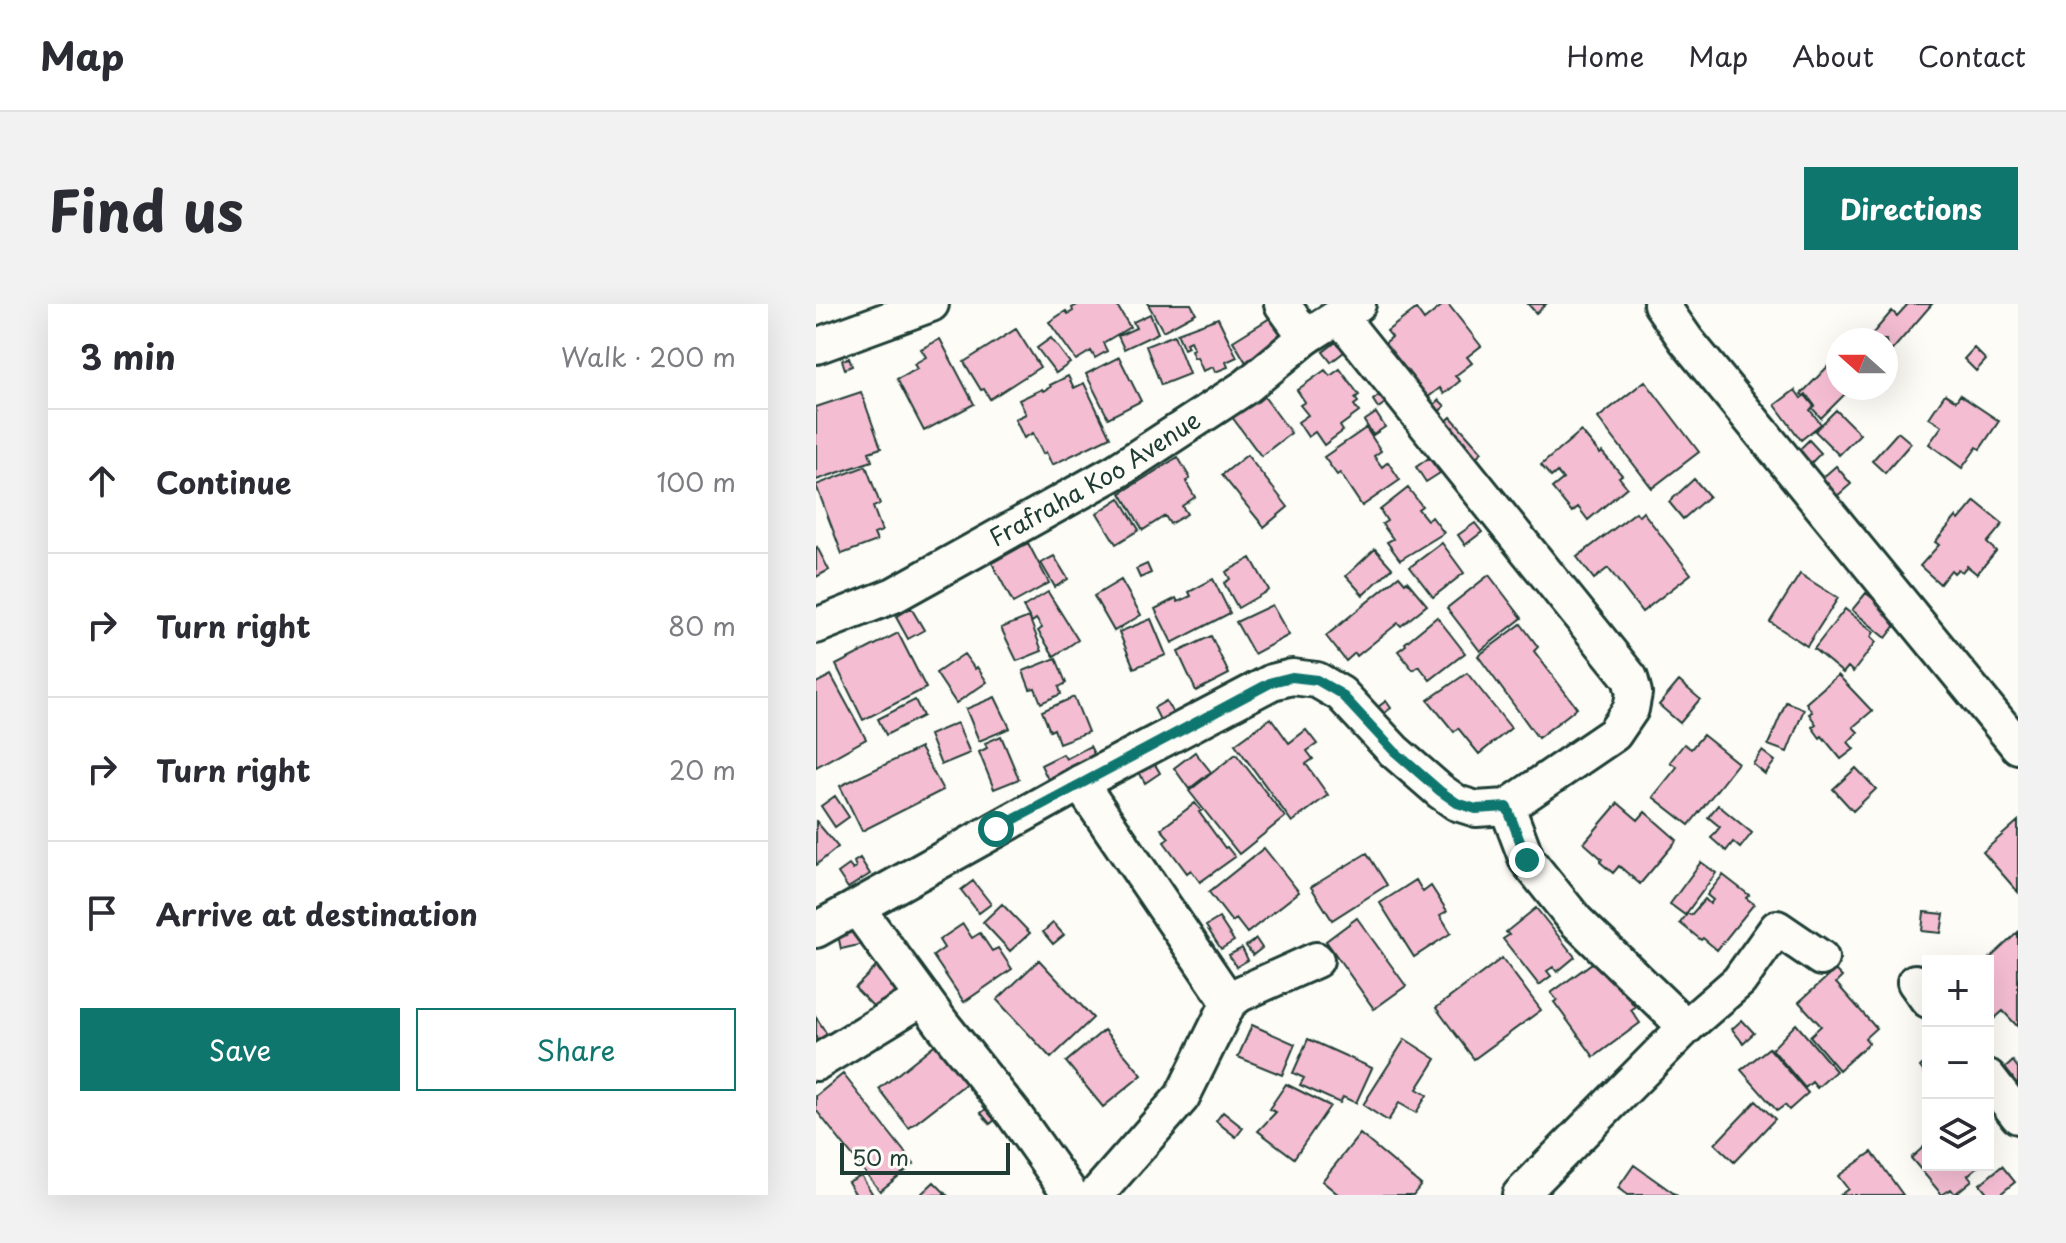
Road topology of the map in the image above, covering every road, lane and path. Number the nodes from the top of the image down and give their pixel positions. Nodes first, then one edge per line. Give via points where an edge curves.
1 (931, 304) edge
2 (1282, 304) edge
3 (1661, 304) edge
4 (1349, 311) edge
5 (1306, 337) junction
6 (816, 346) edge
7 (816, 626) edge
8 (2018, 745) edge
9 (1080, 783) junction
10 (1507, 807) junction
11 (857, 908) junction
12 (816, 930) edge
13 (1821, 958) dead end
14 (1316, 960) dead end
15 (923, 998) junction
16 (1229, 1002) junction
17 (1686, 1027) junction
18 (816, 1063) edge
19 (1994, 1085) edge
20 (2018, 1116) edge
21 (1071, 1195) edge
22 (1096, 1195) edge
23 (1520, 1195) edge

1 - 6 street
2 - 5 street
3 - 8 street
4 - 5 street, Frafraha Koo Avenue
4 - 10 street via 1630,678 1631,709 1614,734
5 - 7 street, Frafraha Koo Avenue via 1247,386 1117,471 894,595
9 - 10 street via 1272,682 1292,677 1317,680 1341,694 1394,751 1457,803 1476,809
9 - 11 street
9 - 16 street
10 - 17 street via 1527,860 1568,912
11 - 12 street
11 - 15 street
13 - 17 street via 1777,928 1739,981
14 - 16 street
15 - 18 street
15 - 21 street
16 - 22 street via 1182,1097
17 - 23 street
19 - 20 street

